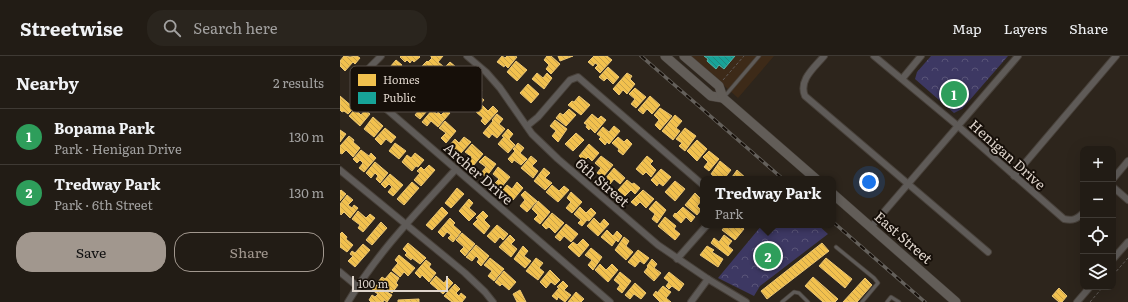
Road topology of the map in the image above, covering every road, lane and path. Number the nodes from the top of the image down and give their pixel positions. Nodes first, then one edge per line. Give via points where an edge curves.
1 (381, 56) edge
2 (467, 56) edge
3 (684, 56) edge
4 (744, 56) edge
5 (760, 56) edge
6 (824, 56) edge
7 (874, 56) edge
8 (921, 56) edge
9 (1018, 56) edge
10 (1116, 56) edge
11 (670, 57) edge
12 (372, 66) edge
13 (479, 66) edge
14 (482, 69) edge
15 (902, 79) junction
16 (722, 81) dead end
17 (723, 98) junction
18 (390, 112) edge
19 (527, 126) junction
20 (958, 126) junction
21 (1128, 162) edge
22 (456, 169) junction
23 (340, 170) edge
24 (813, 176) edge
25 (1014, 176) junction
26 (1116, 176) edge
27 (700, 182) edge
28 (908, 184) junction
29 (1116, 190) edge
30 (836, 197) edge
31 (1128, 200) edge
32 (1080, 216) edge
33 (407, 224) junction
34 (871, 227) junction
35 (704, 228) edge
36 (1128, 242) edge
37 (836, 247) dead end
38 (988, 252) dead end
39 (1116, 256) edge
40 (1128, 258) edge
41 (677, 259) junction
42 (340, 272) edge
43 (1116, 272) edge
44 (708, 280) junction
45 (358, 287) junction
46 (1087, 290) edge
47 (1100, 290) edge
48 (348, 302) edge
49 (493, 302) edge
50 (610, 302) edge
51 (691, 302) edge
52 (746, 302) edge
53 (782, 302) edge
54 (808, 302) edge
55 (862, 302) edge
56 (887, 302) edge
57 (900, 302) edge
58 (956, 302) edge
59 (1077, 302) edge
60 (1090, 302) edge

1 - 12 street, Archer Drive
2 - 13 street, 6th Street
3 - 17 street via 719,86
4 - 16 path
5 - 17 lane
6 - 28 street via 804,83 805,96
7 - 15 street, Henigan Drive
8 - 15 street
9 - 20 street
10 - 25 street
11 - 17 street via 712,96
14 - 19 street, 6th Street via 500,88
15 - 20 street, Henigan Drive
17 - 24 street
18 - 22 street, Archer Drive
19 - 27 street via 570,80 578,77
19 - 41 street, 6th Street via 558,159
20 - 25 street, Henigan Drive
20 - 28 street
21 - 26 street
22 - 33 street
22 - 50 street, Archer Drive
23 - 33 street
25 - 32 street, Henigan Drive via 1064,219 1072,221
28 - 34 street
28 - 38 street
29 - 31 street
30 - 34 street, East Street
33 - 45 street
33 - 49 street
34 - 58 street, East Street
35 - 41 street
36 - 39 street
37 - 55 lane via 878,283
40 - 43 path
41 - 44 street, 6th Street
42 - 45 street
44 - 51 street
44 - 52 street, 6th Street
45 - 48 street
46 - 59 street
47 - 60 path
53 - 54 lane via 794,292 799,293
56 - 57 lane via 891,297

